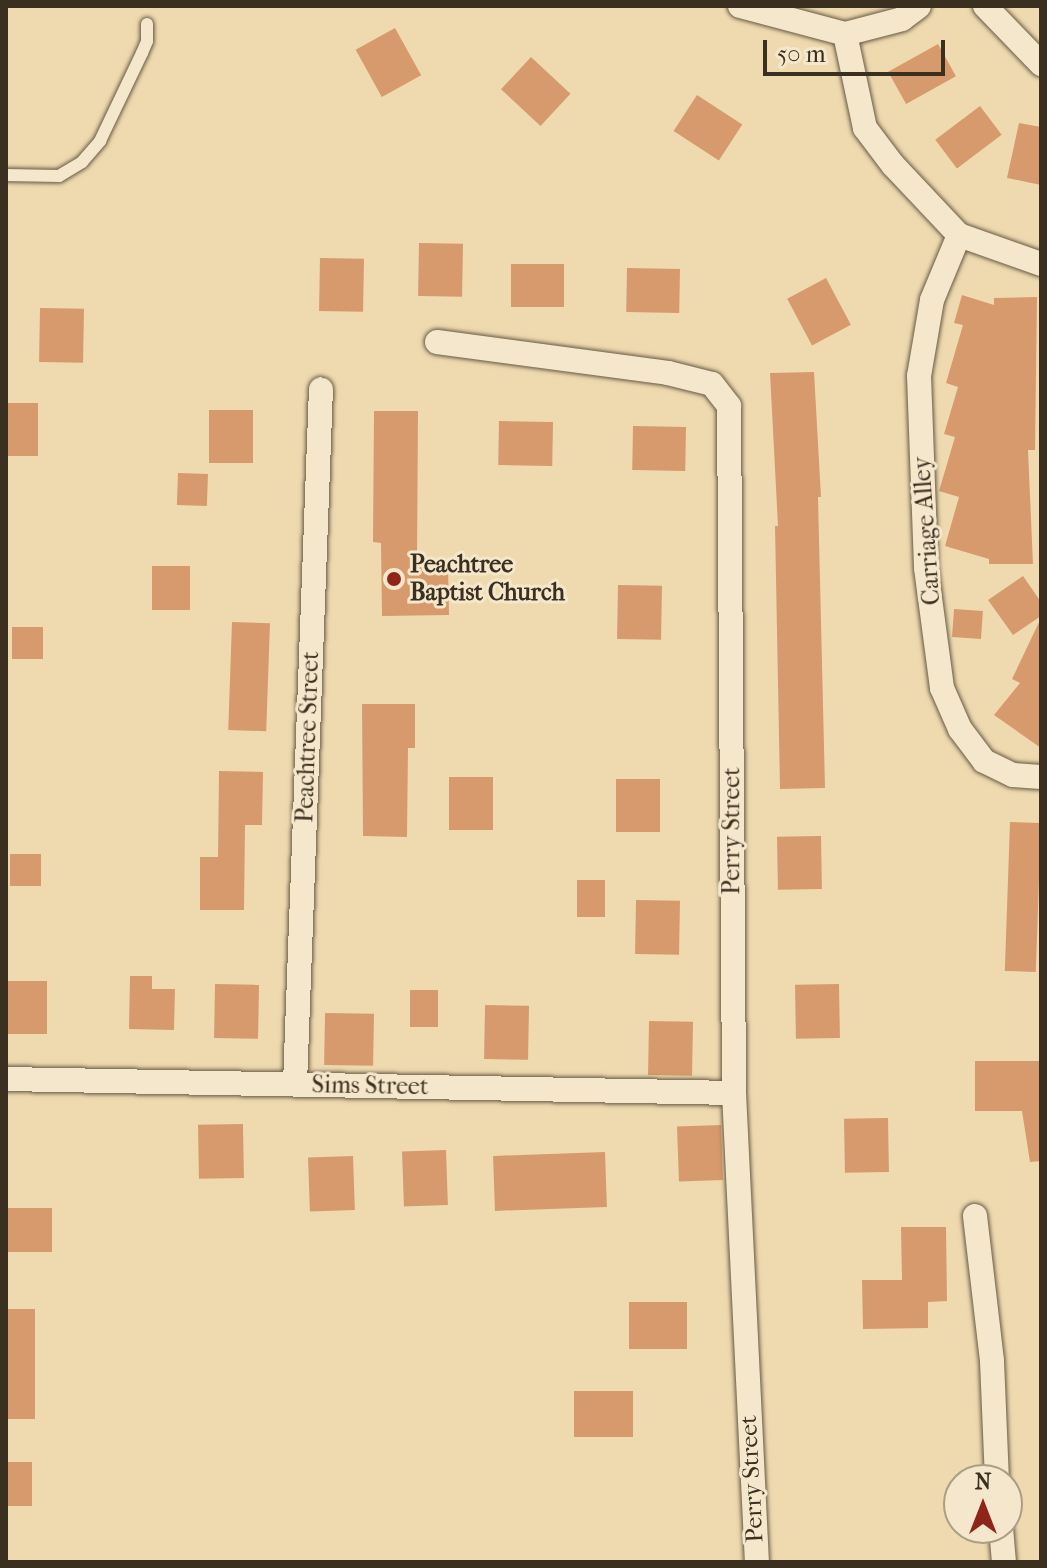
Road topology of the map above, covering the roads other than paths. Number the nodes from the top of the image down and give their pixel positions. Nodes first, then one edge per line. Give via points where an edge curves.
1 (740, 6) edge
2 (919, 6) edge
3 (985, 6) edge
4 (147, 24) dead end
5 (845, 34) junction
6 (1041, 64) edge
7 (6, 175) edge
8 (959, 235) junction
9 (1041, 264) edge
10 (437, 342) dead end
11 (321, 389) dead end
12 (1041, 777) edge
13 (6, 1079) edge
14 (295, 1084) junction
15 (734, 1093) junction
16 (975, 1216) dead end
17 (996, 1464) edge
18 (757, 1562) edge

1 - 5 street
2 - 5 street via 902,19
3 - 6 street
4 - 7 lane via 142,53 100,141 82,162 59,176
5 - 8 street via 865,128
8 - 9 street
8 - 12 street, Carriage Alley via 932,300 919,376 926,568 942,688 960,729 984,761 1013,775
10 - 15 street, Perry Street via 668,373 712,384 729,406
11 - 14 street, Peachtree Street
13 - 14 street, Sims Street
14 - 15 street, Sims Street
15 - 18 street, Perry Street
16 - 17 street via 992,1361

